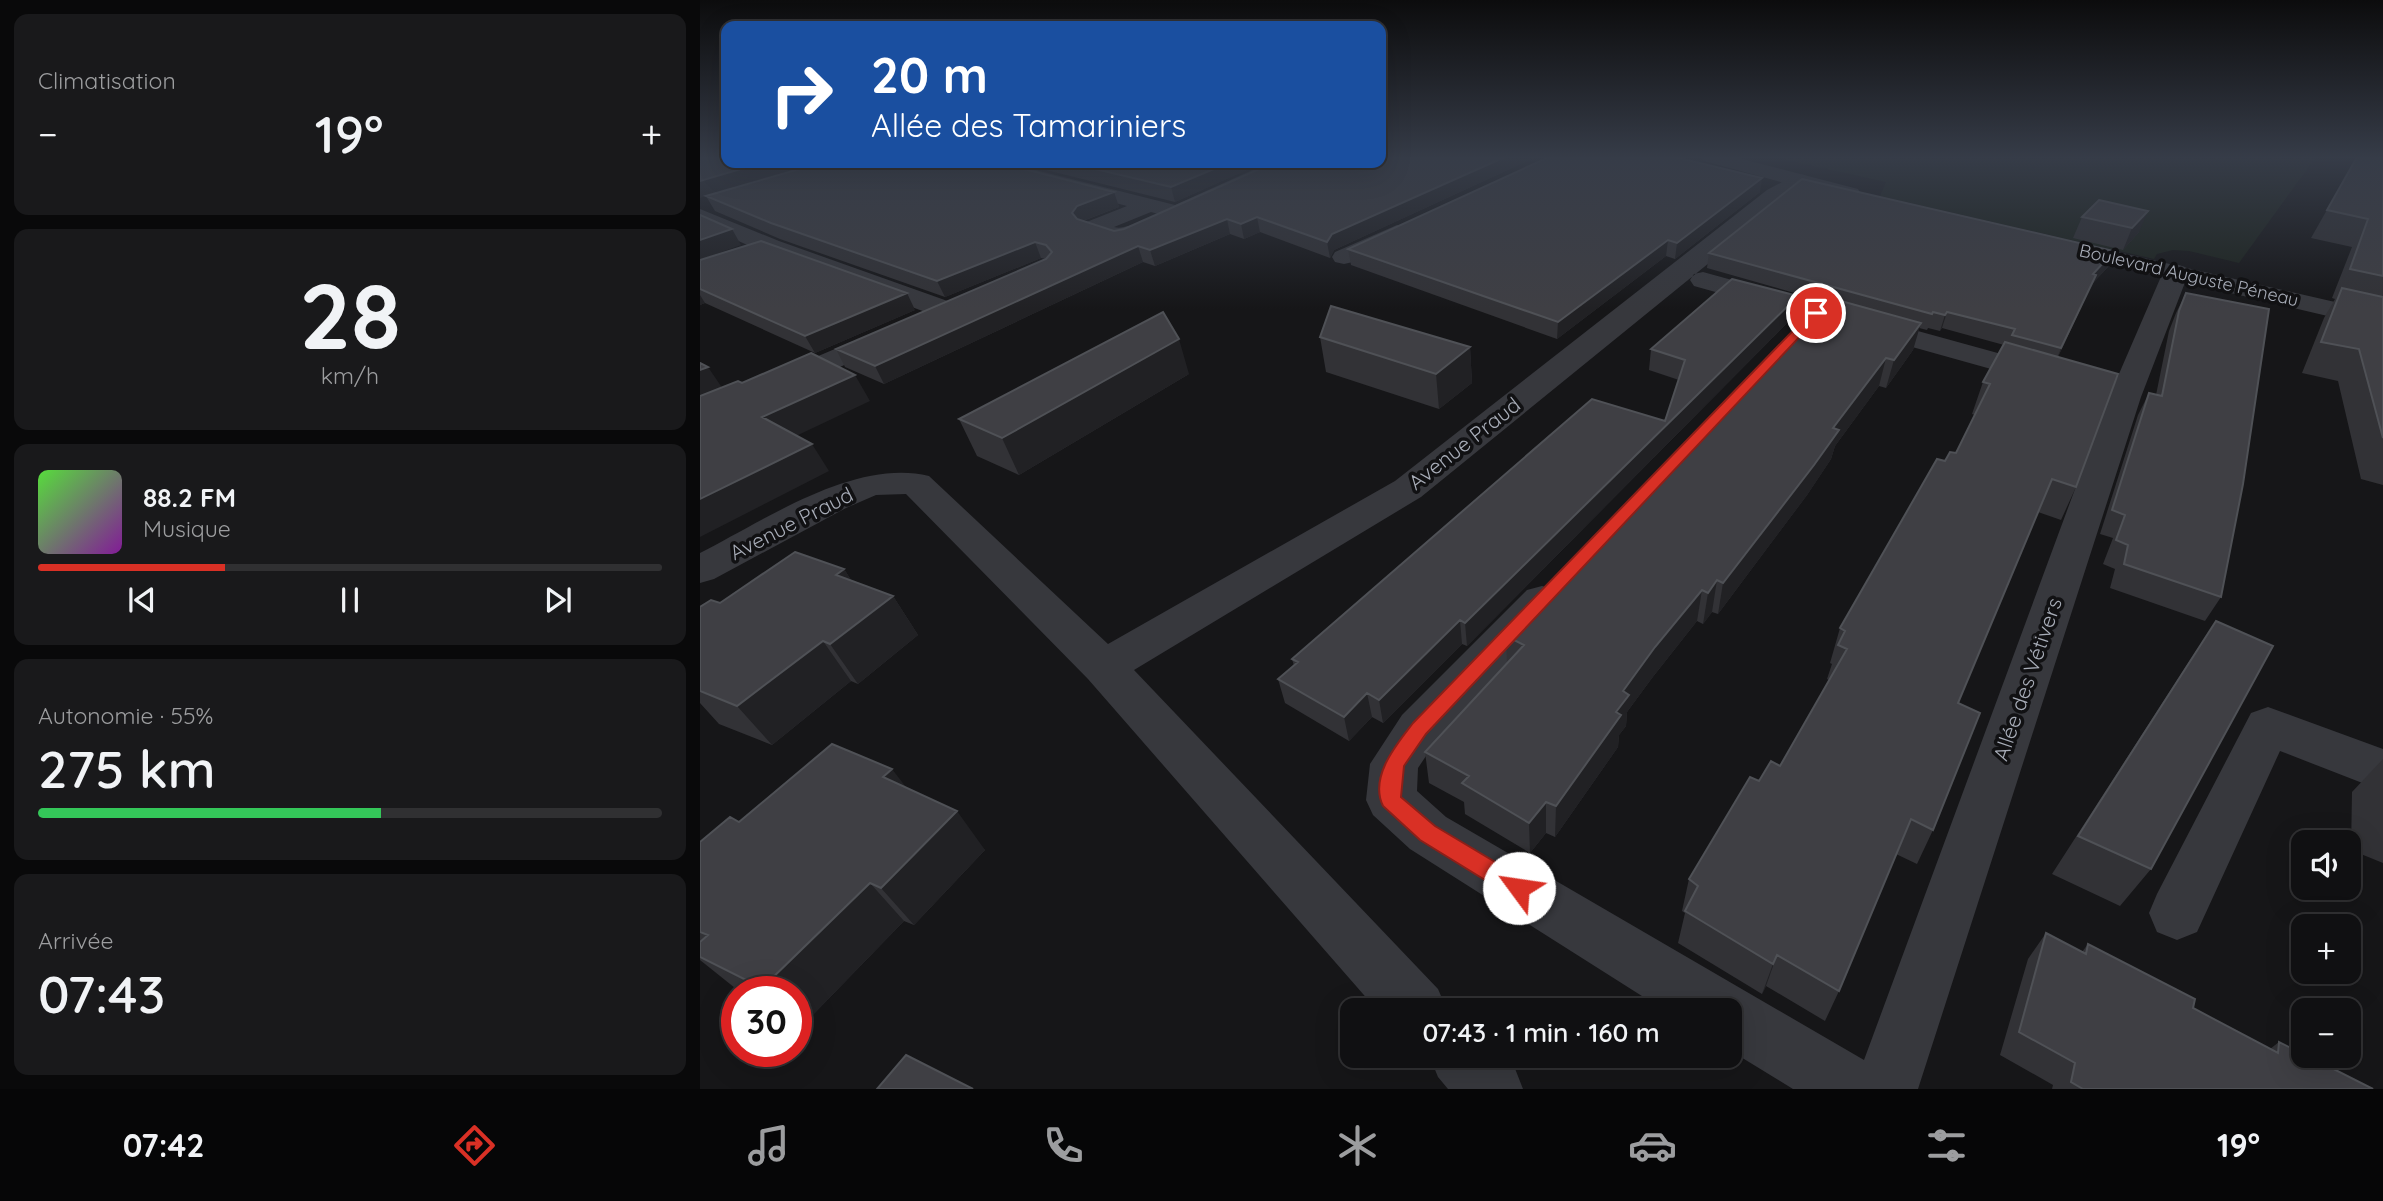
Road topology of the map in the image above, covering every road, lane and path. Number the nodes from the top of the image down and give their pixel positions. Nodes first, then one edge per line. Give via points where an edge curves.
1 (704, 208) edge
2 (1142, 208) edge
3 (1160, 208) edge
4 (1186, 208) edge
5 (1758, 208) edge
6 (1177, 212) junction
7 (1419, 222) edge
8 (2033, 239) edge
9 (770, 246) junction
10 (1344, 257) dead end
11 (735, 258) edge
12 (2176, 272) junction
13 (1703, 281) dead end
14 (2383, 321) edge
15 (2100, 390) junction
16 (700, 418) edge
17 (700, 570) edge
18 (1570, 571) edge
19 (1104, 667) junction
20 (2383, 770) edge
21 (2177, 914) dead end
22 (1407, 998) edge
23 (1700, 998) edge
24 (1742, 1023) edge
25 (1472, 1068) edge
26 (1491, 1089) edge
27 (1852, 1089) edge
28 (1886, 1089) edge

1 - 9 street
2 - 6 street via 1092,228 1119,237
3 - 6 street
4 - 6 street
5 - 19 street, Avenue Praud via 1408,489
7 - 10 street
8 - 12 street, Boulevard Auguste Péneau
9 - 11 street
9 - 16 street via 958,305
12 - 14 street, Boulevard Auguste Péneau
12 - 15 street, Allée des Vétivers
13 - 15 street via 1802,328
15 - 28 street, Allée des Vétivers
17 - 19 street, Avenue Praud via 868,485 916,484
18 - 23 street via 1419,728 1394,764 1391,800 1428,833
19 - 22 street, Avenue Praud
20 - 21 street via 2268,726
24 - 27 street
25 - 26 street

